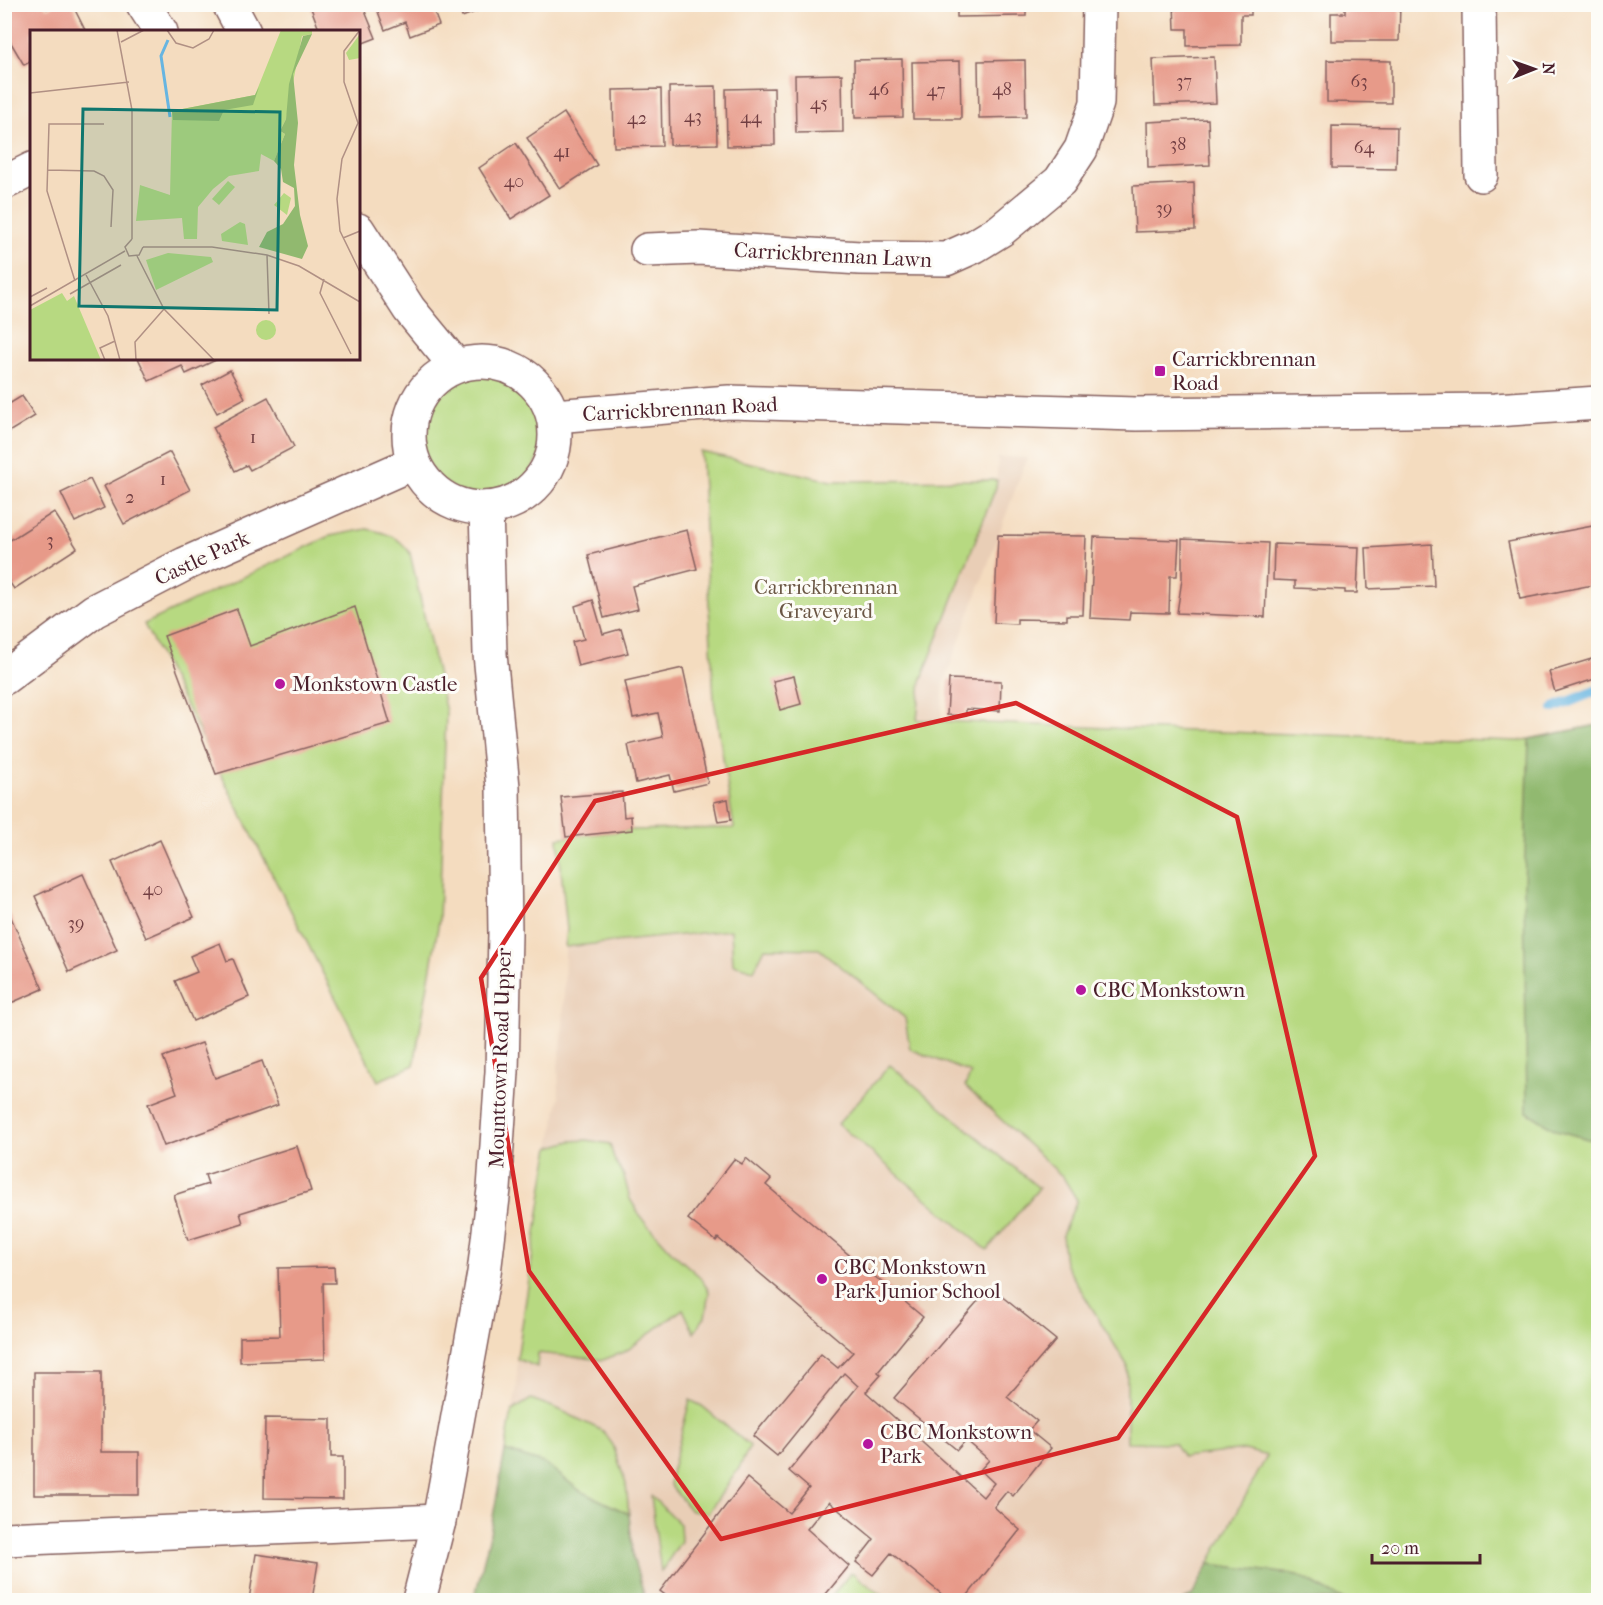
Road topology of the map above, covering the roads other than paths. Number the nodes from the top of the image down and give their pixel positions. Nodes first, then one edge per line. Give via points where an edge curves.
1 (143, 4) edge
2 (229, 4) edge
3 (1099, 4) edge
4 (1479, 4) edge
5 (160, 30) edge
6 (243, 30) edge
7 (30, 170) edge
8 (1481, 175) dead end
9 (4, 183) edge
10 (360, 233) edge
11 (647, 250) dead end
12 (456, 366) junction
13 (1599, 403) edge
14 (554, 416) junction
15 (413, 463) junction
16 (486, 508) junction
17 (4, 678) edge
18 (439, 1521) junction
19 (4, 1539) edge
20 (419, 1600) edge

1 - 5 main road
2 - 6 main road
3 - 11 main road, Carrickbrennan Lawn via 1097,103 1081,149 1060,181 1001,230 975,246 946,260 698,248
4 - 8 main road
7 - 9 main road
10 - 12 main road via 409,309
12 - 14 main road via 489,362 520,372 534,383
12 - 15 main road via 429,384 412,412 409,443
13 - 14 main road, Carrickbrennan Road via 1484,410 1137,414 729,402
14 - 16 main road via 555,444 544,475 532,490 512,502
15 - 16 main road via 432,489 453,503
15 - 17 main road, Castle Park via 185,564 94,611
16 - 18 main road, Mounttown Road Upper via 490,654 503,787 502,1072 484,1273
18 - 19 main road
18 - 20 main road, Mounttown Road Upper

